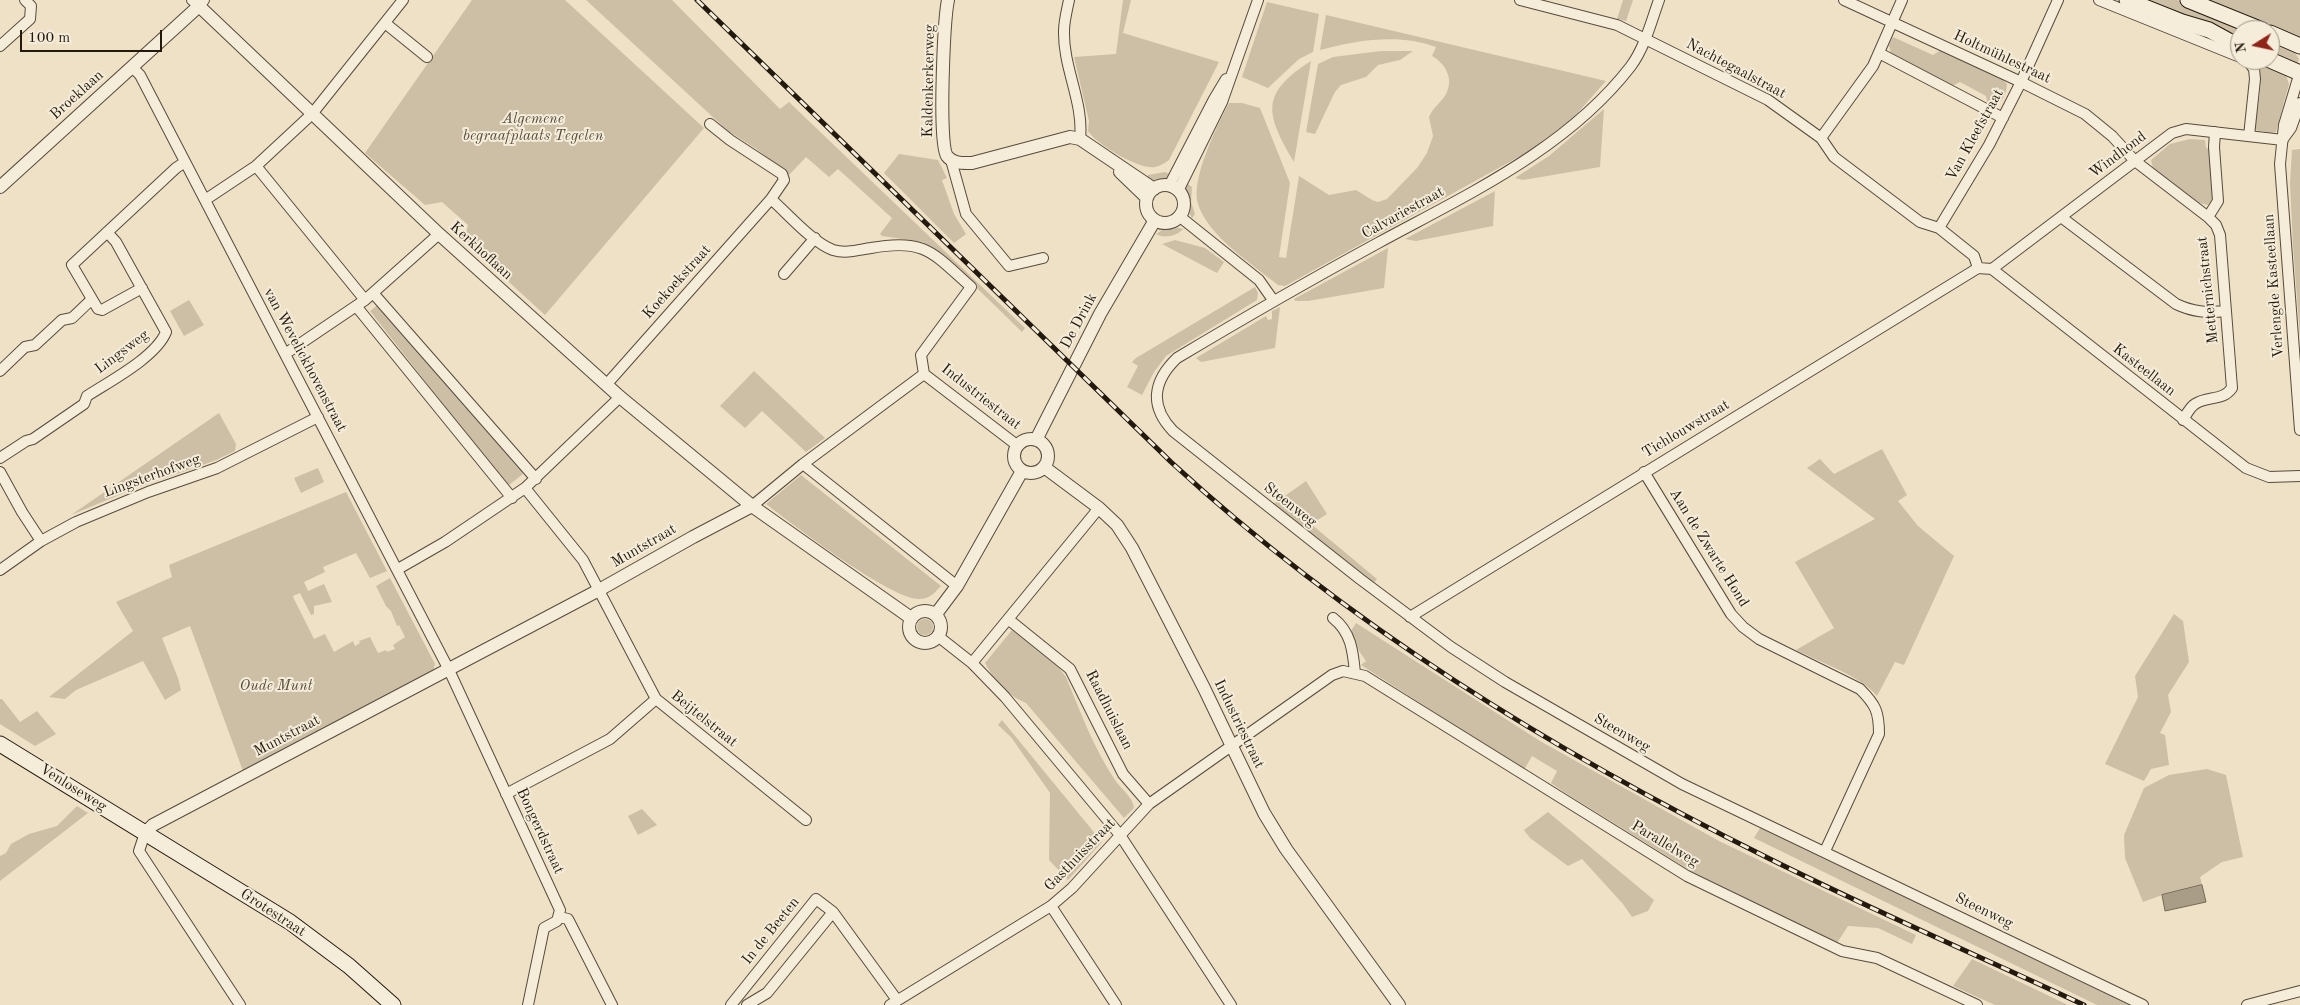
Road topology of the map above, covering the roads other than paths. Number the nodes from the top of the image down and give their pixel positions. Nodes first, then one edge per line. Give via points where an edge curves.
1 (25, 0) edge
2 (403, 0) edge
3 (948, 0) edge
4 (1069, 0) edge
5 (1258, 0) edge
6 (1520, 0) edge
7 (1659, 0) edge
8 (1844, 0) edge
9 (1902, 0) edge
10 (2058, 0) edge
11 (2098, 0) edge
12 (2127, 0) edge
13 (2188, 0) edge
14 (198, 2) edge
15 (2237, 20) edge
16 (385, 23) junction
17 (1893, 23) junction
18 (1646, 38) junction
19 (2280, 38) edge
20 (2230, 42) edge
21 (0, 46) edge
22 (2300, 46) edge
23 (1879, 53) junction
24 (2230, 53) edge
25 (427, 57) dead end
26 (2280, 64) edge
27 (132, 67) junction
28 (2254, 70) edge
29 (2300, 72) edge
30 (2021, 82) junction
31 (2300, 103) edge
32 (312, 114) junction
33 (2003, 118) junction
34 (710, 124) dead end
35 (2215, 132) junction
36 (2249, 136) junction
37 (1821, 138) junction
38 (1080, 139) junction
39 (2283, 140) junction
40 (951, 160) junction
41 (2135, 161) junction
42 (185, 162) junction
43 (256, 166) junction
44 (0, 187) edge
45 (1174, 188) junction
46 (1150, 194) junction
47 (771, 199) junction
48 (205, 200) junction
49 (1180, 216) junction
50 (2061, 217) junction
51 (2208, 217) junction
52 (1155, 220) junction
53 (1939, 228) junction
54 (107, 232) junction
55 (438, 234) junction
56 (815, 238) junction
57 (1043, 258) dead end
58 (1978, 268) junction
59 (1992, 268) junction
60 (784, 274) dead end
61 (142, 288) junction
62 (373, 292) junction
63 (92, 299) junction
64 (1273, 300) junction
65 (361, 303) junction
66 (2226, 311) junction
67 (286, 354) junction
68 (0, 371) edge
69 (924, 374) junction
70 (606, 385) junction
71 (1158, 390) joint
72 (620, 397) junction
73 (318, 417) junction
74 (2183, 420) junction
75 (2300, 430) edge
76 (1036, 440) junction
77 (1018, 446) junction
78 (0, 458) edge
79 (804, 464) junction
80 (1044, 467) junction
81 (1022, 471) junction
82 (0, 472) edge
83 (1644, 472) junction
84 (2300, 476) edge
85 (536, 479) junction
86 (525, 488) junction
87 (512, 498) junction
88 (752, 506) junction
89 (1099, 508) junction
90 (41, 541) junction
91 (0, 570) edge
92 (398, 570) junction
93 (957, 586) junction
94 (599, 590) junction
95 (936, 614) junction
96 (1410, 617) junction
97 (912, 618) junction
98 (1333, 618) dead end
99 (1008, 619) junction
100 (939, 636) junction
101 (972, 663) junction
102 (449, 670) junction
103 (1355, 673) junction
104 (656, 699) junction
105 (0, 744) edge
106 (1230, 745) junction
107 (506, 794) junction
108 (1149, 804) junction
109 (806, 820) dead end
110 (145, 833) junction
111 (1120, 835) junction
112 (1825, 851) junction
113 (1052, 906) junction
114 (833, 912) junction
115 (559, 916) junction
116 (2300, 991) edge
117 (894, 1003) edge
118 (240, 1005) edge
119 (393, 1005) edge
120 (528, 1005) edge
121 (612, 1005) edge
122 (730, 1005) edge
123 (747, 1005) edge
124 (1116, 1005) edge
125 (1231, 1005) edge
126 (1398, 1005) edge
127 (1977, 1005) edge
128 (2143, 1005) edge
129 (2247, 1005) edge

1 - 21 street via 31,6 30,20
2 - 16 street
3 - 40 street, Kaldenkerkerweg via 942,81 944,150
4 - 38 street via 1064,30 1066,54 1082,124
5 - 45 street via 1222,102
6 - 18 street, Nachtegaalstraat via 1617,25
7 - 18 street, Calvariestraat
8 - 17 street, Holtmühlestraat
9 - 17 street
10 - 30 street, Van Kleefstraat
11 - 24 street
12 - 20 main road via 2209,30
13 - 15 main road
14 - 27 street, Broeklaan
14 - 32 street, Kerkhoflaan
16 - 25 street
16 - 32 street
17 - 23 street
17 - 30 street, Holtmühlestraat
18 - 37 street, Nachtegaalstraat via 1768,100
18 - 64 street, Calvariestraat via 1632,65 1606,93 1541,150 1497,178
19 - 22 main road
23 - 33 street
23 - 37 street
26 - 29 main road
27 - 42 street, van Wevelickhovenstraat via 140,75
27 - 44 street, Broeklaan
28 - 36 street
29 - 39 street, Verlengde Kasteellaan via 2284,125
30 - 33 street, Van Kleefstraat
30 - 41 street, Holtmühlestraat via 2085,114
31 - 39 street, Verlengde Kasteellaan
32 - 43 street
32 - 55 street, Kerkhoflaan
33 - 53 street, Van Kleefstraat
34 - 47 street, Koekoekstraat via 782,174 784,180
35 - 36 street, Windhond
35 - 41 street, Windhond via 2186,129 2172,133
35 - 51 street, Metternichstraat via 2218,201
36 - 39 street, Windhond
37 - 53 street, Nachtegaalstraat via 1834,157 1920,222
38 - 40 street via 1059,139 972,163
38 - 46 street
39 - 75 street, Verlengde Kasteellaan via 2281,190
40 - 57 street via 966,214 1009,266
41 - 50 street, Windhond
41 - 51 street, Holtmühlestraat
42 - 48 street, van Wevelickhovenstraat
42 - 54 street
43 - 48 street
43 - 65 street
45 - 46 street via 1161,186
45 - 49 street via 1183,203
46 - 52 street via 1147,211
47 - 56 street
47 - 70 street, Koekoekstraat
48 - 67 street, van Wevelickhovenstraat
49 - 52 street via 1168,223
49 - 64 street via 1259,280
50 - 59 street, Windhond
50 - 66 street via 2176,304 2204,313
51 - 66 street, Metternichstraat via 2220,236
52 - 76 street, De Drink via 1100,314
53 - 58 street, Nachtegaalstraat via 1974,256
54 - 61 street, Lingsweg
54 - 63 street via 72,265
55 - 62 street
55 - 70 street, Kerkhoflaan
56 - 60 street
56 - 69 street via 831,250 844,253 894,244 914,245 934,254 971,287 921,355
58 - 59 street
58 - 83 street, Tichlouwstraat
59 - 74 street, Kasteellaan
61 - 63 street via 102,310
61 - 78 street, Lingsweg via 166,332 162,340 150,353 87,396 84,404
62 - 65 street
62 - 85 street
63 - 68 street via 35,345 25,347
64 - 71 street, Calvariestraat via 1178,358 1164,371
65 - 67 street
65 - 87 street
66 - 74 street, Metternichstraat via 2232,388 2227,395 2194,405
67 - 73 street, van Wevelickhovenstraat
69 - 77 street, Industriestraat
69 - 79 street, Muntstraat
70 - 72 street, Kerkhoflaan
71 - 96 street, Steenweg via 1159,412 1173,431
72 - 85 street
72 - 88 street, Kerkhoflaan
73 - 90 street, Lingsterhofweg via 217,468 112,506
73 - 92 street, van Wevelickhovenstraat
74 - 84 street, Kasteellaan via 2246,468 2269,477
76 - 77 street via 1026,440
76 - 80 street via 1047,451
77 - 81 street via 1015,460
79 - 88 street, Muntstraat
79 - 93 street
80 - 81 street via 1034,473
80 - 89 street, Industriestraat
81 - 93 street
82 - 90 street
83 - 96 street, Tichlouwstraat
83 - 112 street, Aan de Zwarte Hond via 1731,614 1743,628 1860,689 1880,715 1880,734
85 - 86 street
86 - 87 street
86 - 94 street, Beijtelstraat via 583,560
87 - 92 street
88 - 94 street, Muntstraat
88 - 97 street
89 - 99 street
89 - 106 street, Industriestraat via 1117,525 1132,548
90 - 91 street, Lingsterhofweg
92 - 102 street, van Wevelickhovenstraat
93 - 95 street
94 - 102 street, Muntstraat
94 - 104 street, Beijtelstraat
95 - 97 street via 924,610
95 - 100 street via 942,624
96 - 112 street, Steenweg via 1505,682 1605,741 1682,784
97 - 100 street via 910,632 916,640 927,644
98 - 103 street via 1349,638 1354,652
99 - 101 street
99 - 108 street, Raadhuislaan via 1070,669 1123,774
100 - 101 street
101 - 111 street via 1005,697
102 - 107 street, Bongerdstraat
102 - 110 street, Muntstraat via 161,821
103 - 106 street via 1332,675
103 - 127 street, Parallelweg via 1365,676 1687,876 1842,951 1877,958
104 - 107 street via 610,739
104 - 109 street, Beijtelstraat
105 - 110 main road, Venloseweg
106 - 108 street, Gasthuisstraat
106 - 126 street, Industriestraat via 1286,849
107 - 115 street, Bongerdstraat via 560,910
108 - 111 street, Gasthuisstraat
110 - 118 street via 139,851
110 - 119 main road, Grotestraat via 290,922 350,966
111 - 113 street, Gasthuisstraat
111 - 125 street
112 - 128 street, Steenweg
113 - 117 street, Gasthuisstraat
113 - 124 street
114 - 117 street
114 - 122 street, In de Beeten via 816,899
114 - 123 street via 767,993
115 - 120 street via 557,921 544,928
115 - 121 street via 568,919
116 - 129 street

